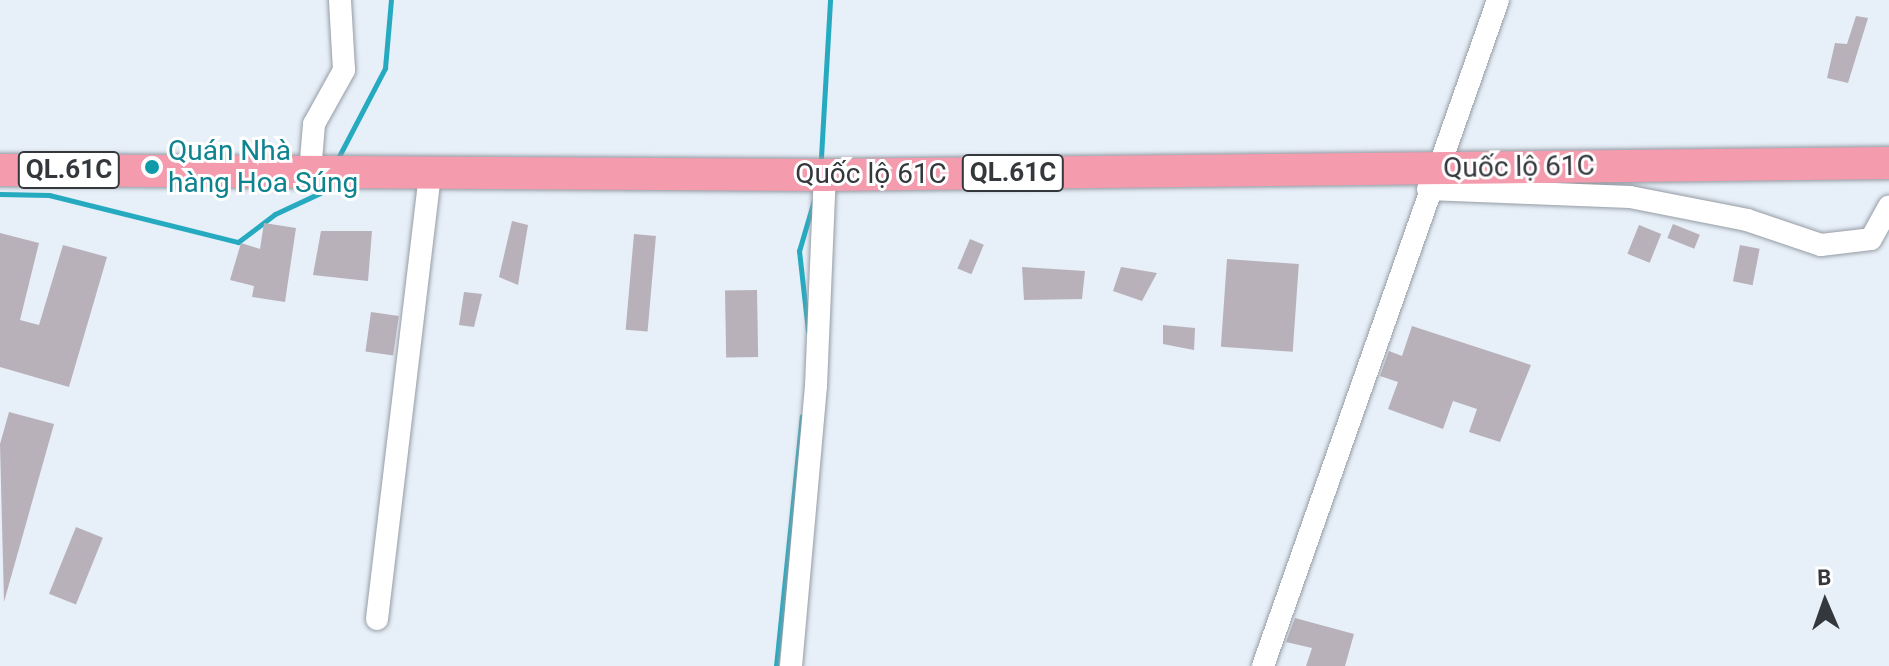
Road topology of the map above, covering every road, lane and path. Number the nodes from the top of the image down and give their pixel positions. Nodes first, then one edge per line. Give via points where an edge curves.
1 (340, 0) edge
2 (1498, 0) edge
3 (1889, 163) edge
4 (0, 170) edge
5 (310, 172) junction
6 (430, 172) junction
7 (825, 175) junction
8 (1434, 179) junction
9 (1889, 207) edge
10 (377, 619) dead end
11 (791, 666) edge
12 (1263, 666) edge

1 - 5 street via 344,70 314,124
2 - 8 street
3 - 8 highway, Quốc lộ 61C / QL.61C
4 - 5 highway, Quốc lộ 61C / QL.61C
5 - 6 highway, Quốc lộ 61C / QL.61C
6 - 7 highway, Quốc lộ 61C / QL.61C
6 - 10 street
7 - 8 highway, Quốc lộ 61C / QL.61C
7 - 11 street via 816,386
8 - 9 street via 1630,197 1747,220 1821,245 1871,239
8 - 12 street

